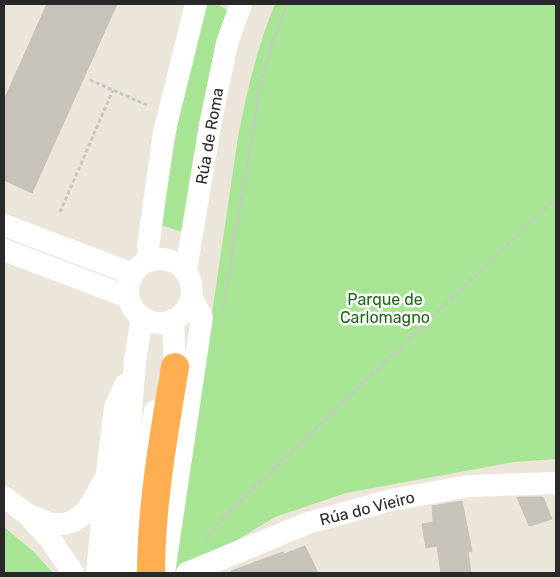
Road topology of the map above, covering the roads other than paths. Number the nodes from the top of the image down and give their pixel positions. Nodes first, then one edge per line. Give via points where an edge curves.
1 (196, 4) edge
2 (241, 4) edge
3 (4, 225) edge
4 (4, 250) edge
5 (141, 267) junction
6 (186, 270) junction
7 (128, 297) junction
8 (192, 298) junction
9 (142, 317) junction
10 (173, 320) junction
11 (197, 351) junction
12 (135, 360) junction
13 (175, 367) junction
14 (107, 473) junction
15 (556, 483) edge
16 (4, 497) edge
17 (27, 514) junction
18 (73, 573) edge
19 (98, 573) edge
20 (116, 573) edge
21 (132, 573) edge
22 (152, 573) edge
23 (164, 573) edge
24 (187, 573) edge

1 - 5 street via 164,134 148,247
2 - 6 street, Rúa de Roma via 227,43 210,125
3 - 5 street
4 - 7 street
5 - 6 street via 159,259 170,259
5 - 7 street via 129,281
6 - 8 street, Rúa de Roma via 191,278
7 - 9 street via 135,312
8 - 10 street via 182,315
8 - 11 street, Rúa de Roma via 202,317
9 - 10 street via 152,322
9 - 12 street
10 - 11 street via 189,333
10 - 13 street
11 - 23 street, Rúa de Roma
12 - 14 street via 116,408
12 - 20 street via 119,499
13 - 21 street via 155,410 136,512
13 - 22 highway via 156,498
14 - 17 street via 94,501 75,521 52,524
14 - 19 street
15 - 24 street, Rúa do Vieiro via 468,486 391,500 308,523
16 - 17 street
17 - 18 street via 50,539

